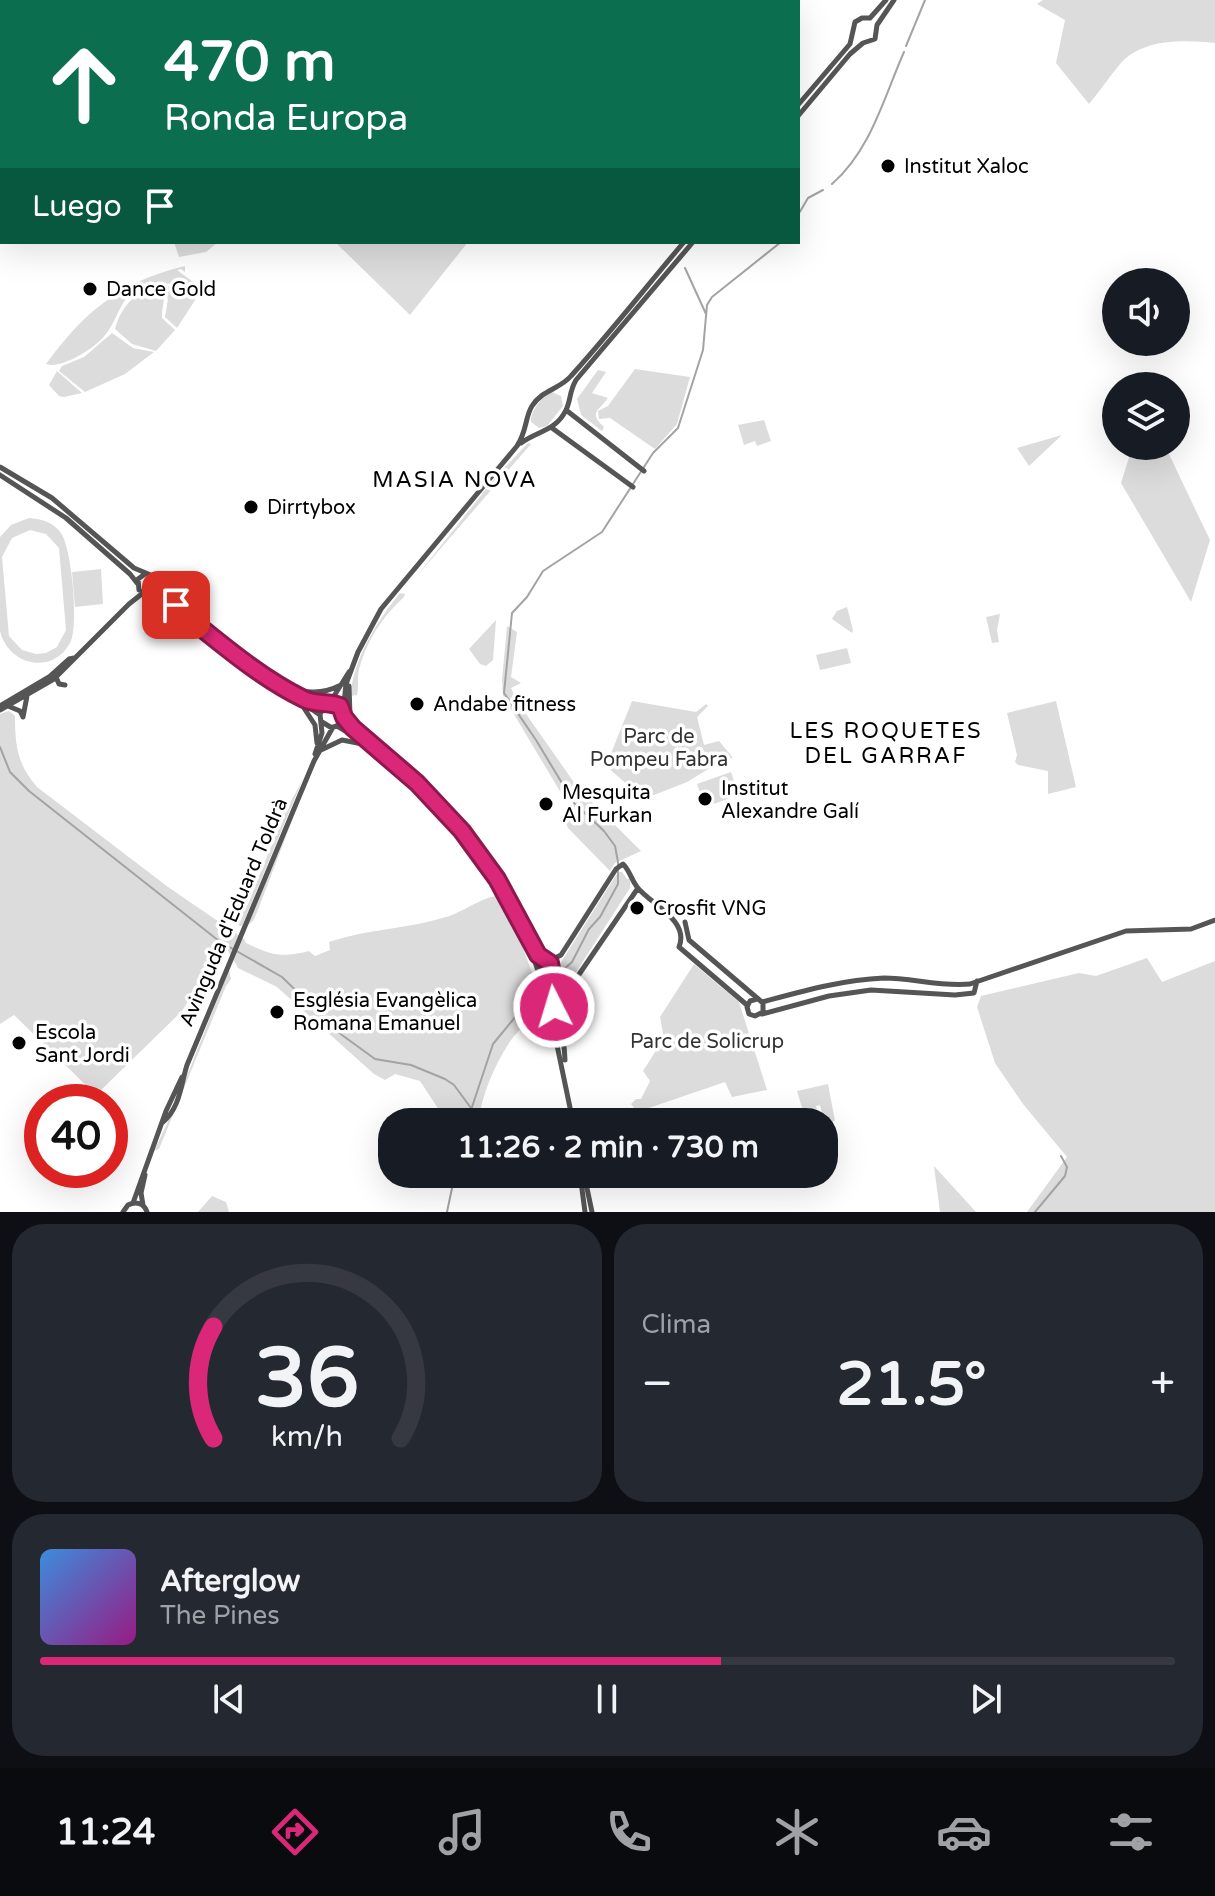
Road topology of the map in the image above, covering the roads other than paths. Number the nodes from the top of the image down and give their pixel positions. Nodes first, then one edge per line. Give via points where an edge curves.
1 (886, 0) edge
2 (894, 0) edge
3 (870, 18) junction
4 (877, 25) junction
5 (853, 35) junction
6 (863, 43) junction
7 (800, 103) edge
8 (800, 114) edge
9 (682, 244) edge
10 (691, 244) edge
11 (553, 388) junction
12 (567, 407) junction
13 (529, 421) junction
14 (552, 428) junction
15 (538, 432) junction
16 (517, 446) junction
17 (0, 467) edge
18 (644, 471) dead end
19 (0, 475) edge
20 (633, 487) dead end
21 (153, 571) dead end
22 (143, 572) junction
23 (161, 574) dead end
24 (158, 587) junction
25 (141, 590) junction
26 (178, 609) junction
27 (75, 658) junction
28 (352, 668) junction
29 (64, 670) junction
30 (57, 677) junction
31 (349, 679) junction
32 (341, 685) junction
33 (281, 687) junction
34 (289, 689) junction
35 (28, 695) junction
36 (299, 701) junction
37 (327, 705) junction
38 (2, 707) edge
39 (343, 710) junction
40 (320, 715) junction
41 (344, 717) junction
42 (322, 722) junction
43 (335, 727) junction
44 (368, 742) junction
45 (318, 750) junction
46 (638, 888) junction
47 (1215, 920) edge
48 (685, 922) dead end
49 (686, 940) junction
50 (529, 942) junction
51 (546, 961) junction
52 (538, 968) junction
53 (549, 972) junction
54 (977, 980) junction
55 (760, 1000) junction
56 (747, 1005) junction
57 (545, 1011) junction
58 (555, 1012) junction
59 (762, 1014) junction
60 (549, 1023) junction
61 (565, 1074) junction
62 (183, 1077) junction
63 (173, 1088) junction
64 (177, 1100) junction
65 (571, 1108) edge
66 (163, 1122) junction
67 (145, 1165) junction
68 (583, 1188) edge
69 (586, 1188) edge
70 (133, 1203) junction
71 (143, 1205) junction
72 (123, 1212) edge
73 (147, 1212) edge
74 (585, 1212) edge
75 (592, 1212) edge

1 - 3 street
2 - 4 street
3 - 4 street
3 - 5 street via 856,21
4 - 6 street via 875,39
5 - 6 street
5 - 7 street
6 - 8 street
9 - 11 street via 571,376
10 - 12 street via 576,380
11 - 12 street via 565,395
11 - 13 street via 531,407
12 - 14 street
12 - 18 street
13 - 15 street
13 - 16 street
14 - 15 street
14 - 20 street
15 - 16 street
16 - 28 street via 381,609
17 - 22 street via 52,498
19 - 25 street via 66,518
21 - 22 street
22 - 24 street via 154,577
22 - 25 street
23 - 24 street
24 - 25 street
24 - 26 street
25 - 26 street
25 - 27 street
26 - 33 street
27 - 29 street
27 - 30 street
28 - 31 street
28 - 32 street
29 - 30 street
29 - 30 street via 65,685
30 - 35 street
30 - 38 street
31 - 39 street
31 - 44 street via 350,715
32 - 34 street via 315,693
32 - 37 street
33 - 34 street
33 - 36 street
34 - 37 street
35 - 38 street
35 - 38 street via 23,717 20,711
36 - 40 street
36 - 45 street via 315,725
37 - 39 street
37 - 40 street
39 - 41 street
40 - 42 street
41 - 43 street
41 - 44 street
42 - 43 street
42 - 45 street, Avinguda d'Eduard Toldrà
43 - 44 street
43 - 45 street, Avinguda d'Eduard Toldrà
44 - 45 street via 342,740
44 - 50 street via 462,831 509,899
45 - 62 street, Avinguda d'Eduard Toldrà
46 - 49 street via 678,925
46 - 51 street via 623,864 616,869 561,955
46 - 58 street
47 - 54 street via 1191,929 1126,931
48 - 49 street
49 - 55 street
49 - 56 street via 679,947
50 - 51 street
50 - 52 street
51 - 52 street
51 - 53 street via 552,966
52 - 53 street
52 - 57 street
53 - 58 street
54 - 55 street via 962,985 845,981
54 - 59 street via 974,993 871,990
55 - 56 street
55 - 59 street
56 - 59 street via 752,1016
57 - 58 street
57 - 60 street via 543,1019
58 - 60 street
58 - 61 street
60 - 61 street
61 - 65 street
62 - 63 street, Avinguda d'Eduard Toldrà
62 - 64 street, Avinguda d'Eduard Toldrà
63 - 64 street
63 - 66 street, Avinguda d'Eduard Toldrà
64 - 66 street, Avinguda d'Eduard Toldrà
66 - 67 street, Avinguda d'Eduard Toldrà
67 - 70 street, Avinguda d'Eduard Toldrà
67 - 71 street, Avinguda d'Eduard Toldrà
68 - 74 street
69 - 75 street
70 - 71 street
70 - 72 street
71 - 73 street

